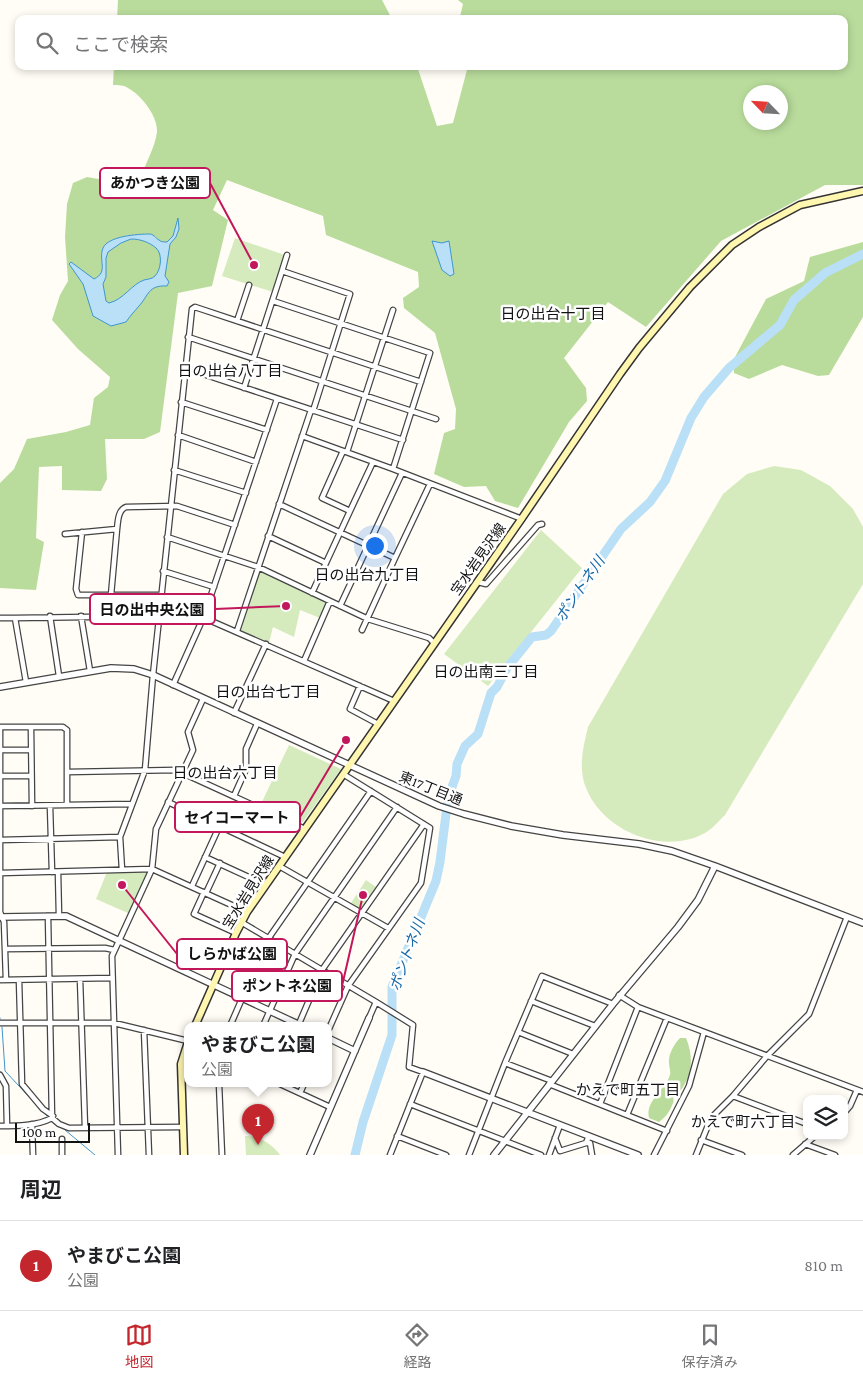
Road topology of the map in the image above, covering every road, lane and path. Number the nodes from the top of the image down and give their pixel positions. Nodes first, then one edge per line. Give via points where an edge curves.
1 (863, 190) edge
2 (287, 255) dead end
3 (282, 271) junction
4 (249, 285) dead end
5 (273, 301) junction
6 (394, 310) dead end
7 (237, 321) junction
8 (341, 323) junction
9 (263, 329) junction
10 (188, 337) junction
11 (385, 337) junction
12 (331, 352) junction
13 (254, 359) junction
14 (185, 368) junction
15 (376, 368) junction
16 (322, 381) junction
17 (421, 382) junction
18 (244, 388) junction
19 (366, 396) junction
20 (277, 398) junction
21 (181, 402) junction
22 (312, 410) junction
23 (412, 411) junction
24 (436, 419) dead end
25 (357, 425) junction
26 (267, 430) junction
27 (178, 435) junction
28 (302, 436) junction
29 (403, 440) junction
30 (345, 452) junction
31 (256, 462) junction
32 (373, 462) junction
33 (393, 469) junction
34 (174, 470) junction
35 (402, 473) junction
36 (430, 484) junction
37 (246, 493) junction
38 (279, 504) junction
39 (170, 505) junction
40 (350, 511) junction
41 (522, 519) junction
42 (542, 524) dead end
43 (235, 525) junction
44 (117, 529) junction
45 (82, 532) junction
46 (340, 533) junction
47 (65, 534) dead end
48 (268, 536) junction
49 (167, 537) junction
50 (368, 546) junction
51 (225, 556) junction
52 (395, 558) junction
53 (326, 563) junction
54 (258, 567) junction
55 (164, 571) junction
56 (478, 582) junction
57 (214, 587) junction
58 (312, 592) junction
59 (111, 595) junction
60 (161, 597) junction
61 (330, 601) junction
62 (340, 606) junction
63 (50, 616) junction
64 (81, 616) junction
65 (159, 616) junction
66 (204, 616) junction
67 (0, 618) edge
68 (15, 618) junction
69 (368, 618) junction
70 (362, 630) dead end
71 (237, 631) junction
72 (434, 643) junction
73 (266, 644) junction
74 (304, 661) junction
75 (90, 671) junction
76 (153, 675) junction
77 (59, 676) junction
78 (26, 682) junction
79 (173, 685) junction
80 (0, 686) edge
81 (360, 686) junction
82 (203, 699) junction
83 (394, 701) junction
84 (234, 713) junction
85 (257, 724) junction
86 (378, 724) junction
87 (0, 728) edge
88 (31, 728) junction
89 (0, 750) edge
90 (30, 750) junction
91 (348, 766) junction
92 (145, 770) junction
93 (68, 772) junction
94 (182, 772) junction
95 (343, 774) junction
96 (0, 776) edge
97 (31, 776) junction
98 (371, 791) junction
99 (234, 796) junction
100 (168, 802) junction
101 (132, 804) junction
102 (0, 806) edge
103 (32, 806) junction
104 (50, 806) junction
105 (68, 806) junction
106 (397, 807) junction
107 (424, 824) junction
108 (219, 827) junction
109 (304, 829) junction
110 (0, 835) edge
111 (120, 837) junction
112 (51, 838) junction
113 (0, 840) edge
114 (205, 857) junction
115 (285, 857) junction
116 (0, 862) edge
117 (220, 863) junction
118 (279, 866) junction
119 (715, 866) junction
120 (152, 869) junction
121 (122, 870) junction
122 (1, 872) edge
123 (52, 872) junction
124 (58, 872) junction
125 (307, 882) junction
126 (266, 884) junction
127 (192, 886) junction
128 (0, 887) edge
129 (205, 892) junction
130 (334, 898) junction
131 (247, 912) junction
132 (361, 913) junction
133 (48, 916) junction
134 (59, 916) junction
135 (1, 917) edge
136 (847, 917) junction
137 (240, 922) junction
138 (863, 923) edge
139 (388, 928) junction
140 (236, 933) junction
141 (268, 939) junction
142 (119, 940) junction
143 (49, 948) junction
144 (6, 949) junction
145 (114, 950) junction
146 (295, 954) junction
147 (322, 970) junction
148 (112, 978) junction
149 (80, 979) junction
150 (3, 980) edge
151 (19, 980) junction
152 (50, 980) junction
153 (213, 985) junction
154 (348, 986) junction
155 (620, 995) junction
156 (242, 998) junction
157 (532, 1001) junction
158 (376, 1002) junction
159 (613, 1004) junction
160 (638, 1008) junction
161 (270, 1011) junction
162 (369, 1018) joint
163 (667, 1018) junction
164 (197, 1022) edge
165 (232, 1022) edge
166 (265, 1022) edge
167 (292, 1022) edge
168 (302, 1022) edge
169 (332, 1022) edge
170 (114, 1023) junction
171 (0, 1024) edge
172 (21, 1024) junction
173 (51, 1024) junction
174 (81, 1024) junction
175 (595, 1026) junction
176 (144, 1030) junction
177 (518, 1032) junction
178 (704, 1032) junction
179 (332, 1040) edge
180 (184, 1041) edge
181 (355, 1051) junction
182 (573, 1054) junction
183 (184, 1055) edge
184 (767, 1056) junction
185 (505, 1063) junction
186 (423, 1072) junction
187 (0, 1075) edge
188 (551, 1083) junction
189 (219, 1087) edge
190 (287, 1087) edge
191 (303, 1087) edge
192 (857, 1090) junction
193 (863, 1092) edge
194 (300, 1093) junction
195 (733, 1096) junction
196 (492, 1099) junction
197 (410, 1104) junction
198 (600, 1104) junction
199 (330, 1107) junction
200 (848, 1108) edge
201 (528, 1113) junction
202 (627, 1114) junction
203 (52, 1117) junction
204 (803, 1122) edge
205 (32, 1124) junction
206 (560, 1125) junction
207 (0, 1126) edge
208 (6, 1126) junction
209 (116, 1126) junction
210 (148, 1126) junction
211 (183, 1126) junction
212 (85, 1128) junction
213 (479, 1130) junction
214 (667, 1131) junction
215 (397, 1136) junction
216 (589, 1136) junction
217 (62, 1138) dead end
218 (555, 1138) junction
219 (702, 1140) junction
220 (810, 1140) edge
221 (505, 1141) junction
222 (586, 1143) junction
223 (805, 1144) junction
224 (34, 1155) edge
225 (62, 1155) edge
226 (118, 1155) edge
227 (149, 1155) edge
228 (184, 1155) edge
229 (222, 1155) edge
230 (310, 1155) edge
231 (390, 1155) edge
232 (446, 1155) edge
233 (469, 1155) edge
234 (494, 1155) edge
235 (540, 1155) edge
236 (549, 1155) edge
237 (592, 1155) edge
238 (638, 1155) edge
239 (654, 1155) edge
240 (696, 1155) edge
241 (742, 1155) edge
242 (793, 1155) edge
243 (835, 1155) edge

1 - 41 main road, 宝水岩見沢線 via 800,204 759,226 715,261 638,348
2 - 3 street
3 - 5 street
3 - 8 street via 350,294
4 - 7 street
5 - 8 street
5 - 9 street
6 - 11 street
7 - 9 street
7 - 10 street via 195,307 191,312
8 - 11 street
8 - 12 street
9 - 12 street
9 - 13 street
10 - 13 street
10 - 14 street
11 - 15 street
11 - 17 street via 430,353
12 - 15 street
12 - 16 street
13 - 16 street
13 - 18 street
14 - 18 street
14 - 21 street
15 - 17 street
15 - 19 street
16 - 19 street
16 - 22 street
17 - 23 street
18 - 20 street
19 - 23 street
19 - 25 street
20 - 22 street
20 - 26 street
21 - 26 street
21 - 27 street
22 - 25 street
22 - 28 street
23 - 24 street
23 - 29 street
25 - 29 street
25 - 30 street
26 - 31 street
27 - 31 street
27 - 34 street
28 - 30 street
28 - 38 street
29 - 33 street
30 - 32 street
30 - 40 street via 322,498
31 - 37 street
32 - 33 street
32 - 40 street
33 - 35 street
34 - 37 street
34 - 39 street
35 - 36 street
35 - 50 street
36 - 41 street
36 - 52 street
37 - 43 street
38 - 46 street
38 - 48 street
39 - 43 street
39 - 44 street via 123,508
39 - 49 street
40 - 46 street
41 - 56 main road, 宝水岩見沢線
42 - 56 street via 486,584
43 - 51 street
44 - 45 street
44 - 59 street
45 - 47 street
45 - 59 street via 76,593 81,596
46 - 50 street
46 - 53 street
48 - 53 street
48 - 54 street
49 - 51 street
49 - 55 street
50 - 52 street
50 - 62 street
51 - 54 street
51 - 57 street
52 - 69 street
53 - 58 street
54 - 58 street
54 - 71 street
55 - 57 street
55 - 60 street
56 - 72 main road, 宝水岩見沢線
57 - 66 street
58 - 61 street
59 - 60 street
60 - 65 street
60 - 66 street
61 - 62 street
61 - 74 street
62 - 69 street
63 - 64 street
63 - 68 street
63 - 77 street
64 - 65 street
64 - 75 street
65 - 76 street
66 - 71 street
66 - 79 street
67 - 68 street
68 - 78 street
69 - 70 street
69 - 72 street via 429,638
71 - 73 street
72 - 83 main road, 宝水岩見沢線
73 - 74 street
73 - 84 street
74 - 81 street
75 - 76 street, 東17丁目通 via 120,667
75 - 77 street, 東17丁目通
76 - 79 street, 東17丁目通
76 - 92 street
77 - 78 street, 東17丁目通
78 - 80 street, 東17丁目通
79 - 82 street, 東17丁目通
81 - 83 street
81 - 86 street via 350,709
82 - 84 street, 東17丁目通
82 - 94 street via 189,728 192,750
83 - 86 main road, 宝水岩見沢線
84 - 85 street, 東17丁目通
85 - 91 street, 東17丁目通
85 - 99 street via 246,749 246,769
86 - 91 main road, 宝水岩見沢線
87 - 88 street
87 - 89 street
88 - 90 street
88 - 93 street via 67,730
89 - 90 street
89 - 96 street
90 - 97 street
91 - 95 main road, 宝水岩見沢線
91 - 119 street, 東17丁目通 via 464,814 563,835 639,844
92 - 93 street
92 - 94 street
92 - 101 street
93 - 105 street
94 - 99 street
94 - 100 street
95 - 98 street
95 - 109 main road, 宝水岩見沢線
96 - 97 street
96 - 102 street
97 - 103 street
98 - 106 street
98 - 125 street
99 - 109 street
100 - 108 street
100 - 120 street via 154,834
101 - 105 street
101 - 111 street
102 - 103 street
102 - 110 street
103 - 104 street
104 - 105 street
104 - 112 street
106 - 107 street
106 - 130 street
107 - 132 street
107 - 139 street via 430,828 421,883
108 - 114 street
108 - 115 street
109 - 115 main road, 宝水岩見沢線
110 - 113 street
111 - 112 street
111 - 121 street
112 - 113 street
112 - 123 street
113 - 116 street
114 - 117 street
114 - 127 street
115 - 118 main road, 宝水岩見沢線
116 - 122 street
117 - 126 street
117 - 129 street
118 - 125 street
118 - 126 main road, 宝水岩見沢線
119 - 136 street, 東17丁目通
119 - 155 street via 690,911
120 - 121 street
120 - 127 street
120 - 142 street
121 - 124 street
122 - 123 street
122 - 128 street
123 - 124 street
124 - 134 street
125 - 130 street
125 - 141 street
126 - 131 main road, 宝水岩見沢線
127 - 129 street
128 - 135 street
129 - 131 street
129 - 140 street via 194,914
130 - 132 street
130 - 146 street
131 - 137 main road, 宝水岩見沢線
132 - 139 street
132 - 147 street
133 - 134 street
133 - 135 street
133 - 143 street
134 - 142 street via 69,917
135 - 144 street
136 - 138 street, 東17丁目通
136 - 184 street via 809,1014
137 - 140 main road, 宝水岩見沢線
137 - 141 street
139 - 154 street
140 - 153 main road, 宝水岩見沢線
141 - 146 street
141 - 156 street
142 - 145 street
142 - 153 street
143 - 144 street
143 - 145 street
143 - 152 street
144 - 150 street
145 - 148 street
146 - 147 street
146 - 161 street
147 - 154 street
147 - 168 street
148 - 149 street
148 - 170 street
149 - 152 street
149 - 174 street
150 - 151 street
151 - 152 street
151 - 172 street
152 - 173 street
153 - 156 street
153 - 164 main road, 宝水岩見沢線
154 - 158 street
154 - 169 street
155 - 159 street
155 - 160 street
156 - 161 street
156 - 165 street
157 - 159 street via 542,976
157 - 175 street
157 - 177 street
158 - 162 street
158 - 186 street via 413,1025 409,1066
159 - 175 street
160 - 163 street
160 - 198 street
161 - 166 street
161 - 167 street
162 - 181 street
163 - 178 street
163 - 202 street
170 - 174 street
170 - 176 street
170 - 209 street
171 - 172 street
172 - 173 street
172 - 203 street via 22,1084
173 - 174 street
173 - 203 street
174 - 212 street
175 - 182 street
176 - 180 street
176 - 210 street
177 - 182 street
177 - 185 street
178 - 184 street
178 - 214 street via 689,1086
179 - 181 street
181 - 199 street
182 - 188 street
183 - 211 main road via 181,1064
184 - 192 street
184 - 195 street
185 - 188 street
185 - 196 street
186 - 196 street
186 - 197 street
187 - 208 street via 6,1086
188 - 198 street
188 - 201 street
189 - 229 street
190 - 194 street
191 - 194 street
192 - 193 street
192 - 200 street
194 - 199 street
195 - 204 street
195 - 219 street via 711,1118
196 - 201 street
196 - 213 street
197 - 213 street
197 - 215 street
198 - 202 street
199 - 230 street
201 - 206 street
201 - 221 street
202 - 214 street
203 - 205 street
203 - 212 street via 69,1128
205 - 208 street
205 - 224 street
206 - 216 street
206 - 218 street
207 - 208 street
209 - 210 street
209 - 212 street
209 - 226 street
210 - 211 street
210 - 227 street
211 - 228 main road
213 - 221 street
213 - 233 street
214 - 239 street
215 - 231 street
215 - 232 street
216 - 222 street
216 - 238 street
217 - 225 street
218 - 222 street via 560,1151
218 - 236 street
219 - 240 street
219 - 241 street
220 - 223 street
221 - 234 street
221 - 235 street
222 - 237 street via 590,1143
223 - 242 street
223 - 243 street

